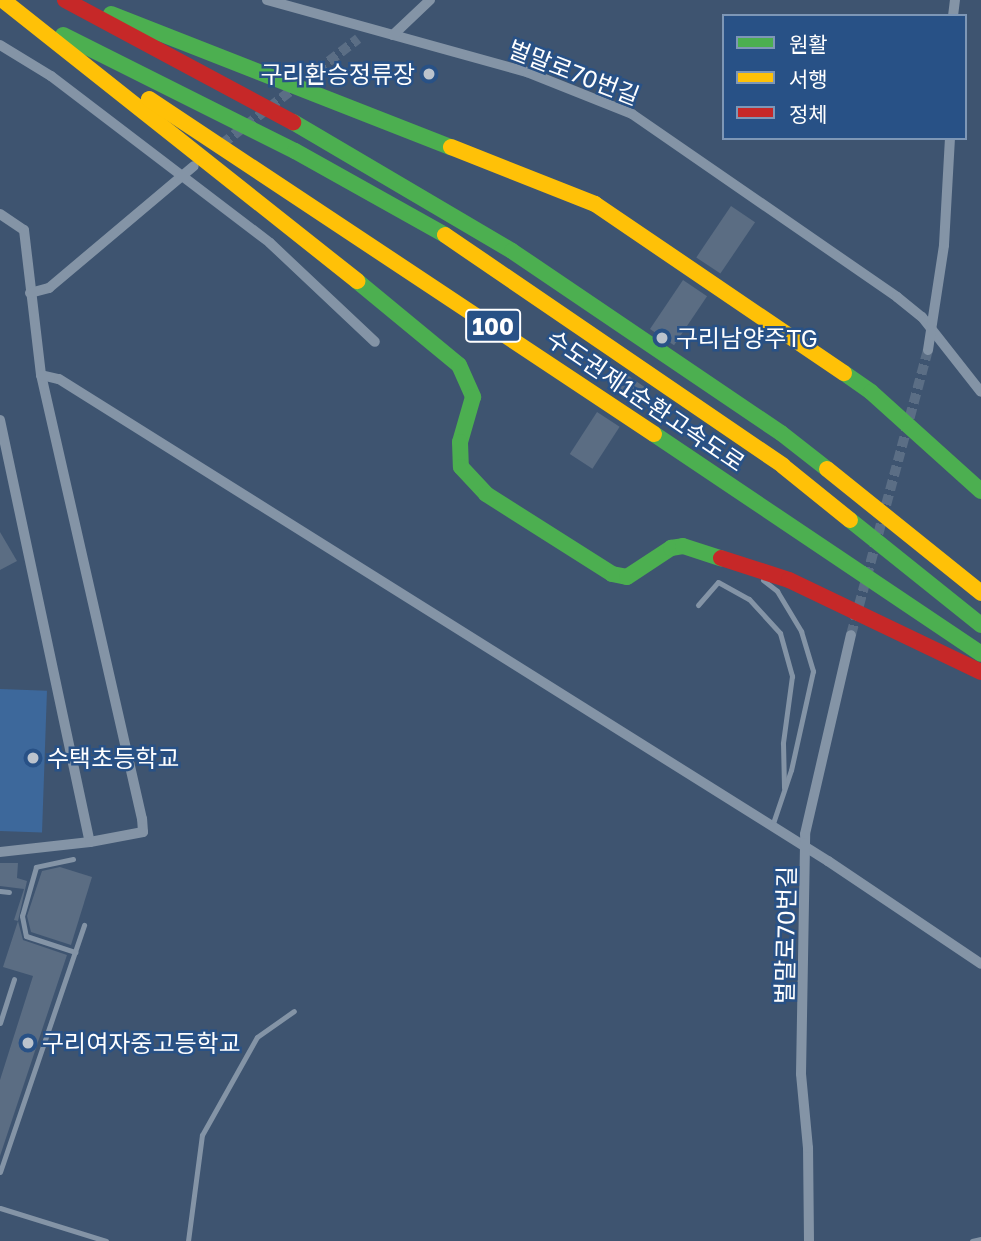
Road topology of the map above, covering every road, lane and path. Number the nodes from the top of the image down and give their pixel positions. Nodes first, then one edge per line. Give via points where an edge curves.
1 (65, 0) edge
2 (77, 0) edge
3 (267, 0) edge
4 (430, 0) edge
5 (3, 1) edge
6 (393, 35) junction
7 (0, 45) edge
8 (950, 140) edge
9 (194, 166) dead end
10 (183, 175) junction
11 (0, 214) edge
12 (30, 293) junction
13 (932, 332) junction
14 (375, 342) dead end
15 (928, 350) tunnel mouth
16 (41, 375) junction
17 (981, 392) edge
18 (0, 420) edge
19 (981, 491) edge
20 (746, 566) junction
21 (981, 593) edge
22 (698, 605) dead end
23 (981, 625) edge
24 (851, 635) tunnel mouth
25 (981, 654) edge
26 (981, 672) edge
27 (784, 791) junction
28 (771, 828) junction
29 (90, 842) junction
30 (0, 852) edge
31 (808, 852) junction
32 (73, 859) dead end
33 (0, 891) edge
34 (9, 892) dead end
35 (84, 925) dead end
36 (75, 952) junction
37 (981, 964) edge
38 (14, 979) dead end
39 (295, 1011) dead end
40 (0, 1023) edge
41 (0, 1172) edge
42 (0, 1208) edge
43 (981, 1239) edge
44 (106, 1241) edge
45 (188, 1241) edge
46 (809, 1241) edge
47 (971, 1241) edge

1 - 21 highway, 수도권제1순환고속도로 via 366,161 512,251 781,433
2 - 19 highway via 595,204 861,384
3 - 6 street, 벌말로70번길 via 323,13 361,35
4 - 6 street
5 - 20 highway via 216,166 459,365 473,397 460,442 461,467 486,494 612,574 627,577 671,548 683,546
5 - 23 highway, 수도권제1순환고속도로 / 100 via 345,177 457,242 783,466
5 - 25 highway, 수도권제1순환고속도로 / 100
6 - 13 street, 벌말로70번길 via 527,72 632,114 897,297
7 - 10 street via 51,76
8 - 13 street via 944,245
9 - 10 street
10 - 12 street via 49,288
10 - 14 street via 270,243
11 - 12 street via 24,230
12 - 16 street
13 - 15 street
13 - 17 street, 벌말로70번길
16 - 28 street via 59,379
16 - 29 street via 142,819 143,832
18 - 29 street
20 - 26 highway via 789,580
20 - 27 lane via 777,591 809,647 810,694
22 - 27 lane via 718,582 749,599 780,633 792,676 783,743
24 - 31 street, 벌말로70번길 via 805,834
27 - 28 lane
28 - 31 street
29 - 30 street
31 - 37 street
31 - 46 street, 벌말로70번길 via 801,1074
32 - 36 lane via 38,865 22,916 26,936
33 - 34 lane
35 - 36 lane
36 - 41 lane
38 - 40 lane
39 - 45 lane via 257,1037 202,1135
42 - 44 lane
43 - 47 lane

